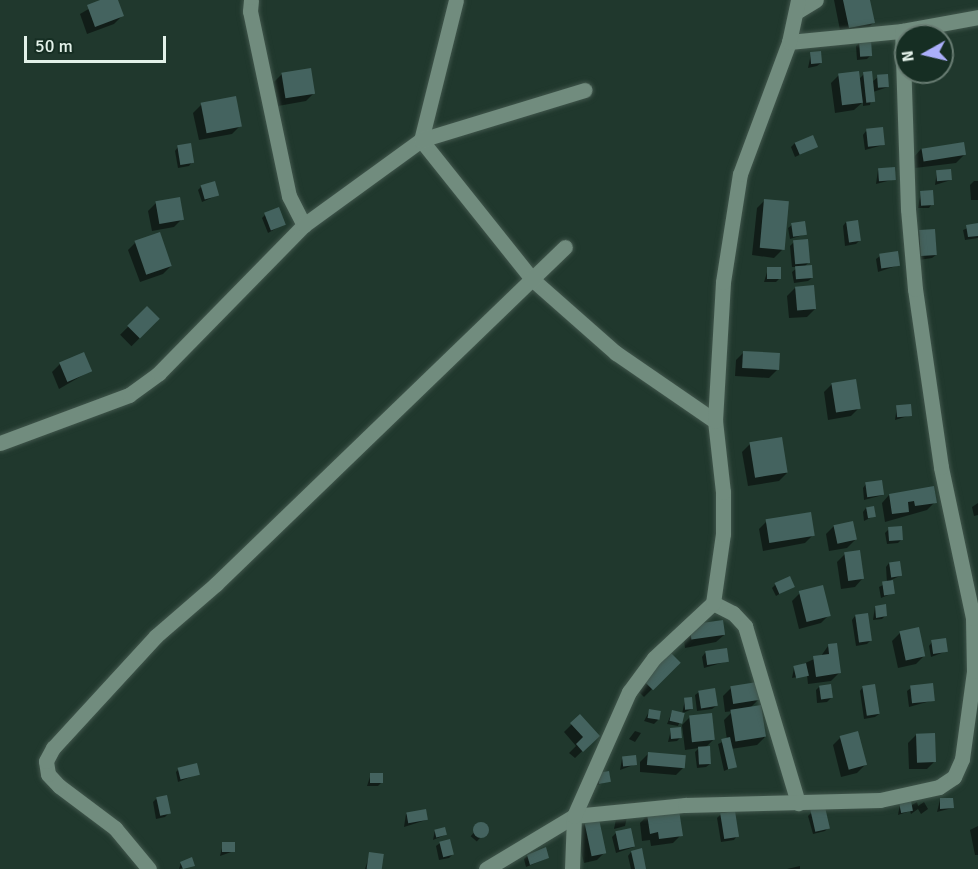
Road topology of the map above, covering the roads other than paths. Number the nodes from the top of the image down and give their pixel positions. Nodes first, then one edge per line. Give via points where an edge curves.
1 (251, 0) edge
2 (456, 0) edge
3 (816, 0) edge
4 (797, 6) edge
5 (978, 17) edge
6 (940, 24) edge
7 (894, 32) edge
8 (789, 42) junction
9 (904, 84) edge
10 (585, 90) dead end
11 (421, 140) junction
12 (304, 225) junction
13 (565, 247) dead end
14 (532, 279) junction
15 (715, 421) junction
16 (0, 443) edge
17 (713, 603) junction
18 (976, 617) edge
19 (798, 803) junction
20 (574, 816) junction
21 (149, 869) edge
22 (486, 869) edge
23 (572, 869) edge

1 - 12 street via 250,11 289,196
2 - 11 street
3 - 4 street
4 - 8 street
5 - 6 street
7 - 8 street
8 - 15 street via 740,174 723,282
9 - 18 street via 915,289 941,467
10 - 11 street
11 - 12 street
11 - 14 street
12 - 16 street via 159,373 129,395
13 - 14 street
14 - 15 street via 616,353
14 - 21 street via 216,584 147,644 53,748 46,761 48,774 58,786 115,828
15 - 17 street via 723,524
17 - 19 street via 733,613 745,626
17 - 20 street via 654,658 629,692
18 - 19 street via 974,671 962,759 954,777 939,787 880,800
19 - 20 street via 685,805
20 - 22 street
20 - 23 street

